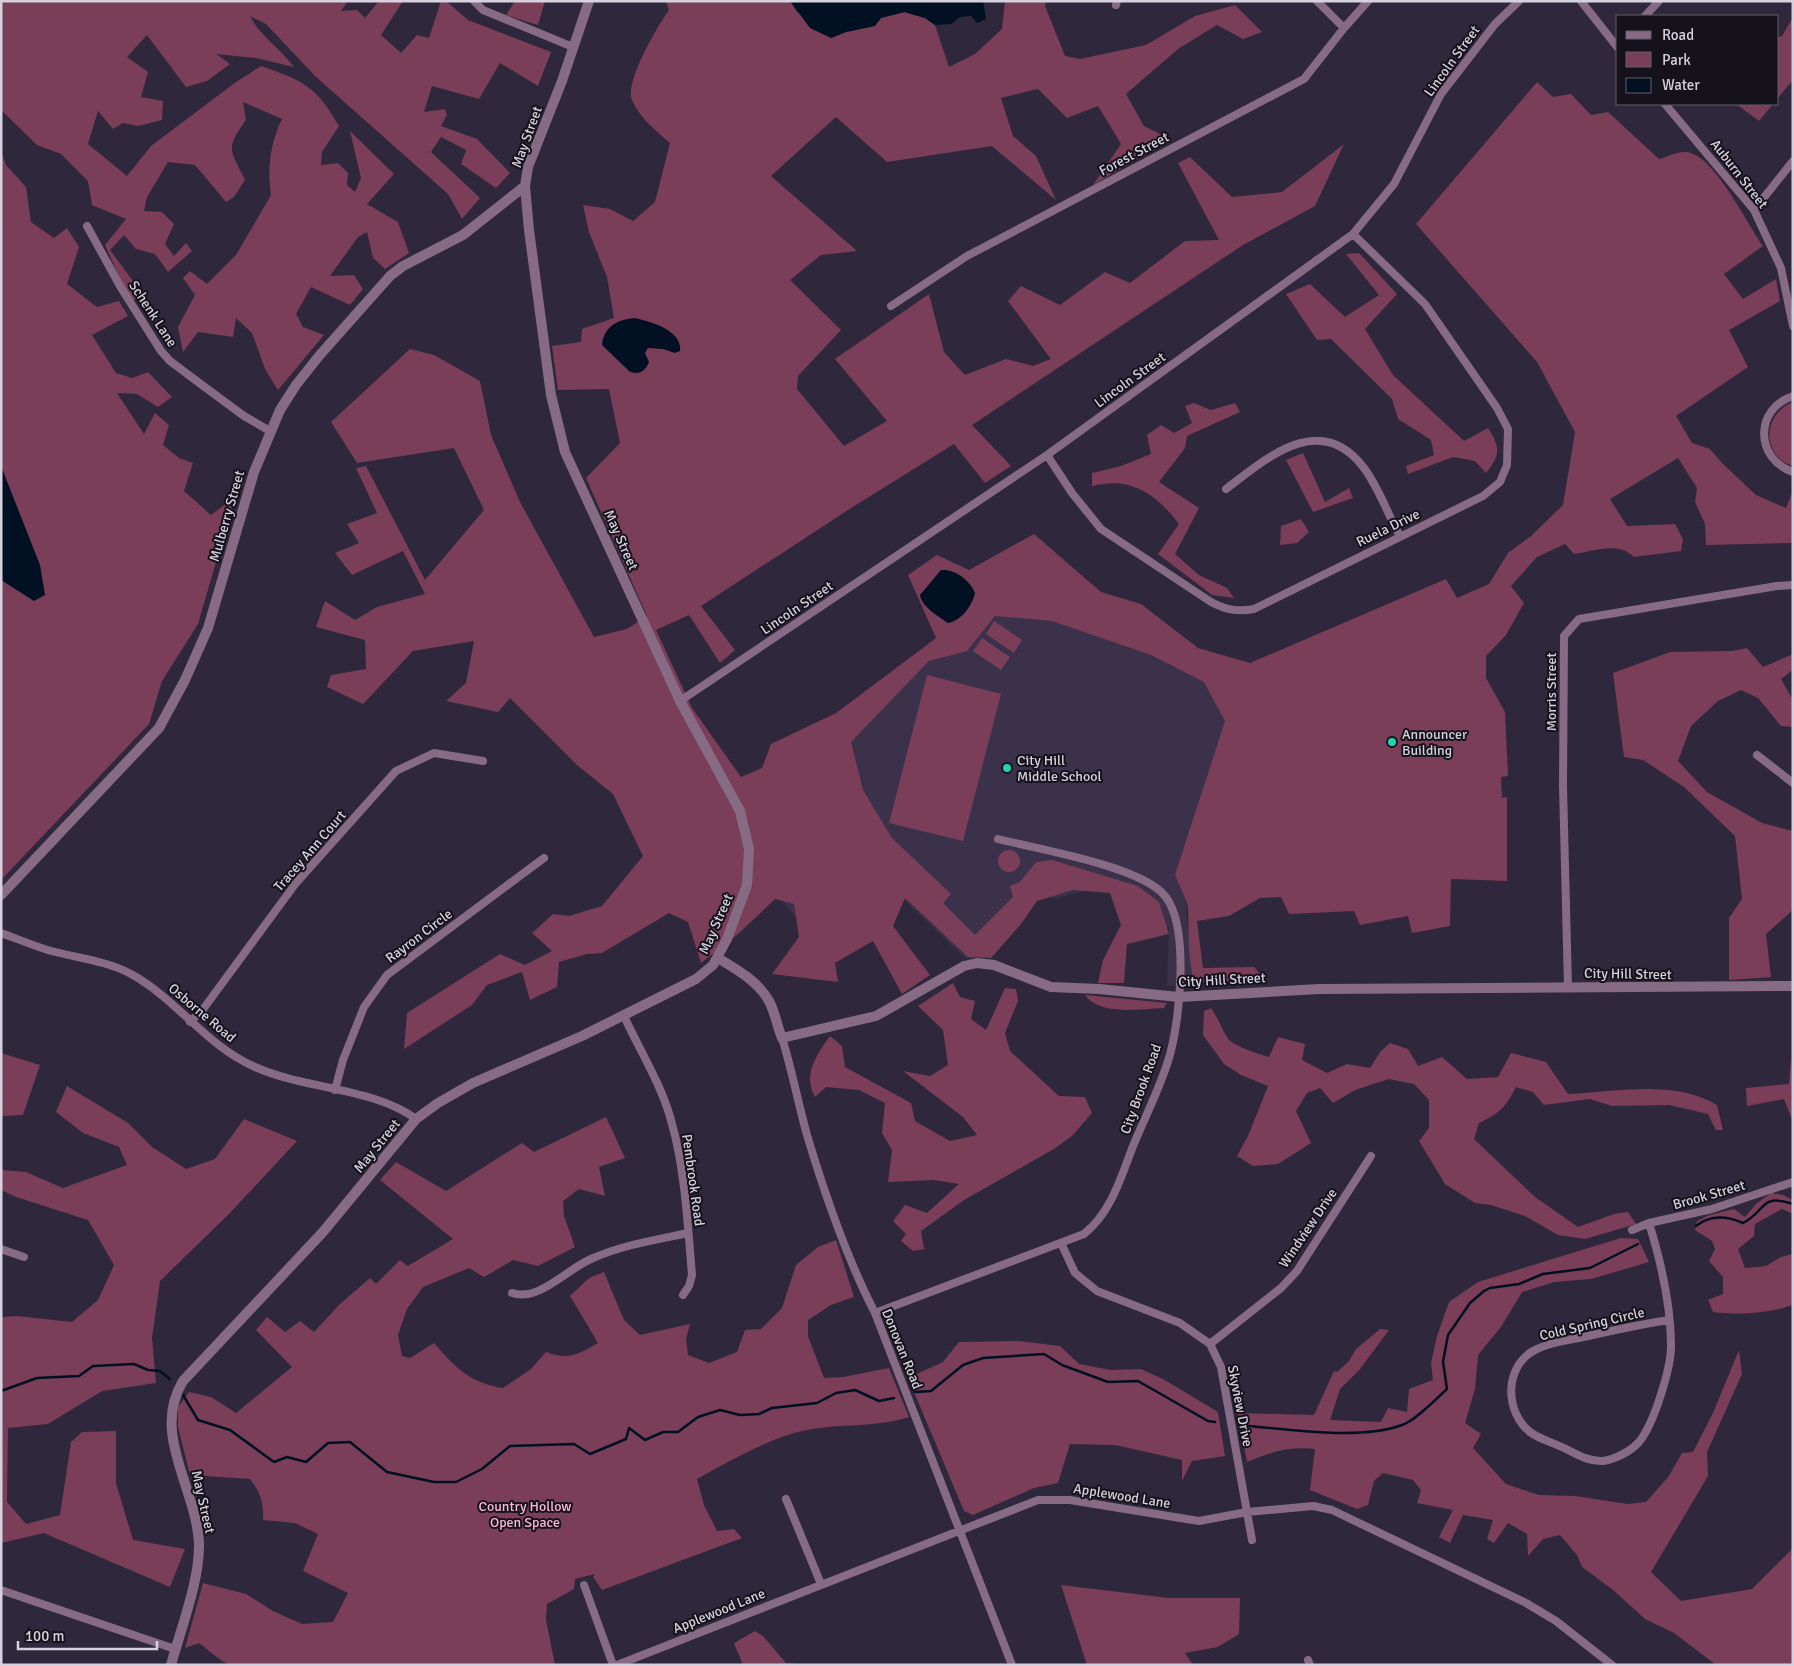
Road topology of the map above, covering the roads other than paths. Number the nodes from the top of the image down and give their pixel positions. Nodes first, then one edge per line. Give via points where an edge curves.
1 (474, 1) edge
2 (589, 1) edge
3 (1317, 1) edge
4 (1368, 1) edge
5 (1519, 1) edge
6 (1581, 1) edge
7 (1659, 1) edge
8 (1646, 15) edge
9 (1344, 28) junction
10 (1616, 45) edge
11 (573, 47) junction
12 (1666, 105) edge
13 (1793, 161) edge
14 (525, 186) junction
15 (1754, 210) junction
16 (87, 226) dead end
17 (1353, 234) junction
18 (891, 306) dead end
19 (1793, 326) edge
20 (1793, 396) edge
21 (270, 431) junction
22 (1047, 455) junction
23 (1793, 472) edge
24 (1226, 490) dead end
25 (1400, 536) junction
26 (1793, 585) edge
27 (680, 701) junction
28 (1757, 755) dead end
29 (483, 761) dead end
30 (1793, 783) edge
31 (998, 839) dead end
32 (544, 858) dead end
33 (1, 895) edge
34 (1, 933) edge
35 (718, 958) junction
36 (1793, 986) edge
37 (1568, 987) junction
38 (1180, 997) junction
39 (624, 1016) junction
40 (190, 1022) junction
41 (782, 1038) junction
42 (335, 1090) junction
43 (416, 1120) junction
44 (1371, 1156) dead end
45 (1793, 1182) edge
46 (1649, 1223) junction
47 (1632, 1230) dead end
48 (688, 1233) junction
49 (1061, 1243) junction
50 (1, 1249) edge
51 (24, 1258) dead end
52 (512, 1293) dead end
53 (683, 1295) dead end
54 (875, 1313) junction
55 (1669, 1320) junction
56 (1210, 1344) junction
57 (786, 1499) dead end
58 (1247, 1512) junction
59 (959, 1530) junction
60 (1252, 1540) dead end
61 (821, 1584) junction
62 (584, 1585) dead end
63 (1, 1590) edge
64 (175, 1649) junction
65 (171, 1665) edge
66 (613, 1665) edge
67 (617, 1665) edge
68 (1012, 1665) edge
69 (1612, 1665) edge

1 - 11 street via 483,10
2 - 11 street, May Street
3 - 9 street
4 - 9 street, Forest Street
5 - 17 street, Lincoln Street via 1495,24 1441,94 1394,184
6 - 10 street
7 - 8 street
9 - 18 street, Forest Street via 1304,79 967,256
11 - 14 street, May Street via 528,167
12 - 15 street, Auburn Street
13 - 15 street
14 - 21 street, Mulberry Street via 463,236 403,266 390,276 304,374
14 - 27 street, May Street via 551,395 559,433
15 - 19 street, Auburn Street via 1781,268
16 - 21 street, Schenk Lane via 160,351 208,390
17 - 22 street, Lincoln Street
17 - 25 street, Ruela Drive via 1425,304 1508,429 1507,465 1500,482 1483,496
20 - 23 street via 1782,401 1768,415 1763,434 1768,452 1776,463
21 - 33 street, Mulberry Street via 254,472 213,615 169,712 148,740
22 - 25 street, Ruela Drive via 1072,494 1101,529 1211,602 1230,610 1254,609
22 - 27 street, Lincoln Street
24 - 25 street via 1266,460 1296,444 1312,440 1330,442 1348,452 1364,468
26 - 37 street, Morris Street via 1579,620 1564,636 1563,786
27 - 35 street, May Street via 740,811 749,849 747,885
28 - 30 street
29 - 40 street, Tracey Ann Court via 434,753 396,771 296,883 204,1008
31 - 38 street, City Brook Road via 1127,873 1155,886 1166,897 1178,925
32 - 42 street, Rayron Circle via 387,975 364,1007
34 - 40 street, Osborne Road via 131,974
35 - 39 street, May Street via 704,974
35 - 41 street via 763,992
36 - 37 street, City Hill Street
37 - 38 street, City Hill Street via 1319,989
38 - 41 street, City Hill Street via 1051,987 994,965 976,963 964,966 876,1016
38 - 49 street, City Brook Road via 1169,1058 1111,1200 1098,1223 1084,1234
39 - 43 street, May Street via 473,1083
39 - 48 street, Pembrook Road via 672,1122
40 - 42 street, Osborne Road via 216,1045 254,1067
41 - 54 street, Donovan Road via 807,1135 844,1245
42 - 43 street, Osborne Road via 394,1106
43 - 64 street, May Street via 335,1218 208,1353 177,1391 171,1407 170,1425 199,1542 196,1573
44 - 56 street, Windview Drive via 1297,1271 1281,1288
45 - 46 street, Brook Street via 1712,1209
46 - 47 street, Brook Street
46 - 55 street, Cold Spring Circle
48 - 52 street via 629,1245 590,1259 528,1295
48 - 53 street, Pembrook Road via 692,1275
49 - 54 street, City Brook Road
49 - 56 street, Skyview Drive via 1075,1273 1097,1291 1180,1323
50 - 51 street
54 - 59 street, Donovan Road
55 - 55 street, Cold Spring Circle via 1559,1342 1533,1351 1519,1365 1512,1380 1511,1400 1518,1418 1531,1432 1586,1459 1603,1461 1624,1454 1640,1442 1652,1419 1670,1363
56 - 58 street, Skyview Drive via 1221,1367
57 - 61 street
58 - 59 street, Applewood Lane via 1199,1521 1070,1500 1038,1500
58 - 60 street, Skyview Drive
58 - 69 street, Applewood Lane via 1313,1506 1332,1510 1526,1603 1556,1621
59 - 61 street, Applewood Lane
59 - 68 street, Donovan Road
61 - 67 street, Applewood Lane
62 - 66 street
63 - 64 street
64 - 65 street, May Street

